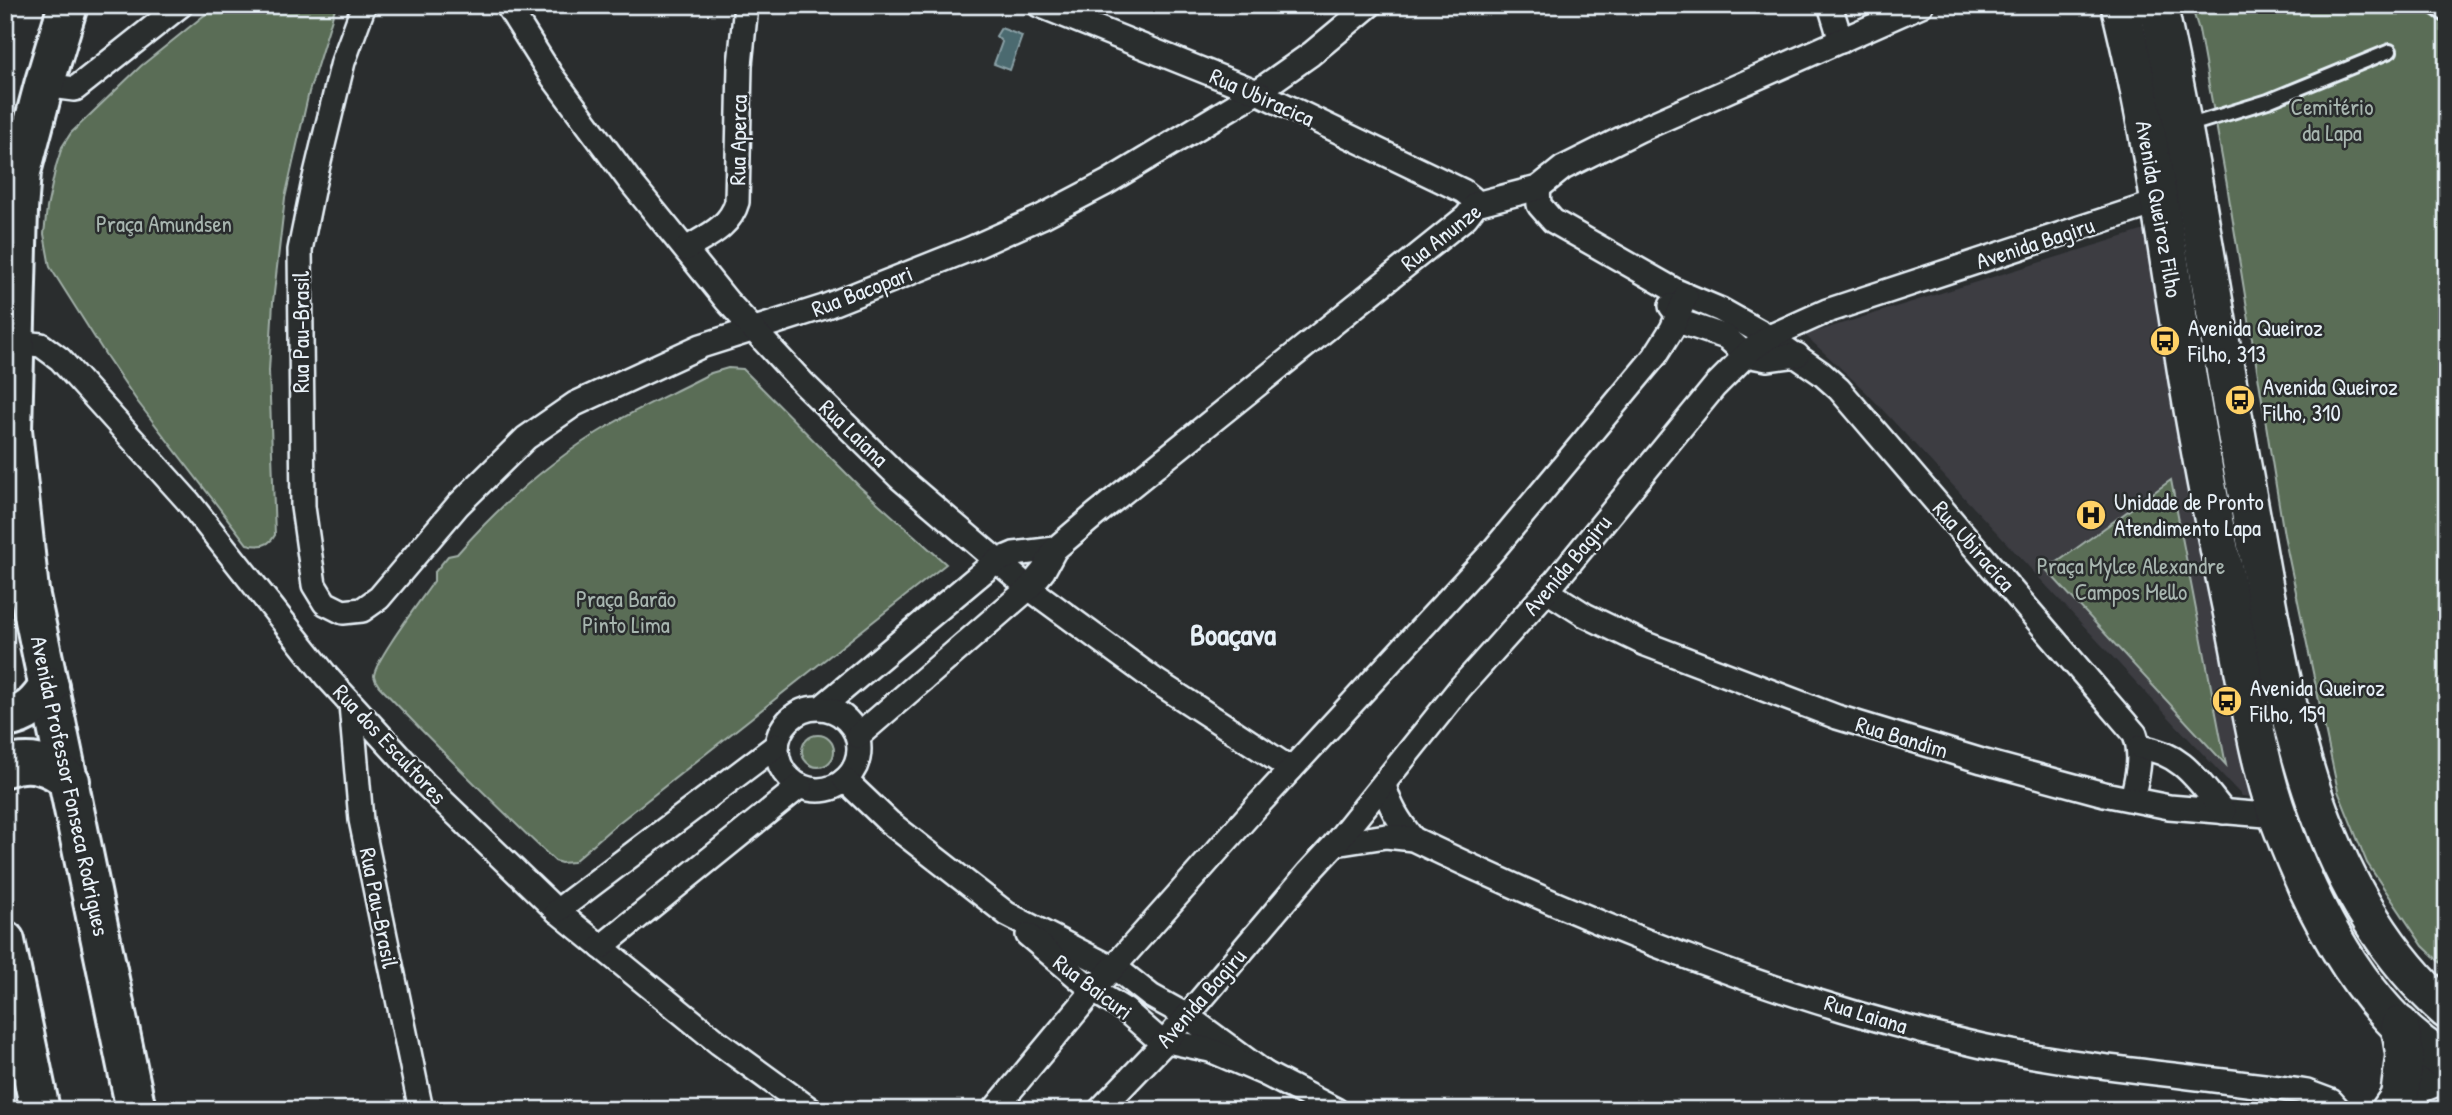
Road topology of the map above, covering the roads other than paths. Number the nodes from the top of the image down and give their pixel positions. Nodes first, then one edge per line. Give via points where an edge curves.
1 (68, 5) edge
2 (181, 5) edge
3 (364, 5) edge
4 (507, 5) edge
5 (746, 5) edge
6 (1039, 5) edge
7 (1370, 5) edge
8 (1830, 5) edge
9 (1922, 5) edge
10 (2120, 5) edge
11 (2158, 5) edge
12 (2431, 5) edge
13 (2447, 16) edge
14 (1841, 41) junction
15 (2390, 51) dead end
16 (44, 85) junction
17 (1257, 92) junction
18 (2140, 99) junction
19 (2181, 116) junction
20 (1538, 188) junction
21 (2159, 202) junction
22 (1476, 204) junction
23 (686, 248) junction
24 (1682, 306) junction
25 (754, 330) junction
26 (1769, 337) junction
27 (14, 342) junction
28 (1746, 355) junction
29 (1797, 355) junction
30 (1055, 549) junction
31 (995, 562) junction
32 (1028, 588) junction
33 (1547, 591) junction
34 (379, 598) joint
35 (49, 686) junction
36 (351, 704) junction
37 (822, 707) junction
38 (5, 718) edge
39 (858, 736) junction
40 (777, 745) junction
41 (2140, 747) junction
42 (5, 767) edge
43 (1291, 769) junction
44 (845, 780) junction
45 (70, 781) junction
46 (1384, 784) junction
47 (800, 786) junction
48 (2132, 799) junction
49 (2224, 812) junction
50 (2278, 816) junction
51 (1413, 839) junction
52 (1335, 844) junction
53 (557, 911) junction
54 (1007, 914) junction
55 (5, 941) edge
56 (601, 947) junction
57 (1113, 969) junction
58 (1094, 991) junction
59 (2447, 1010) edge
60 (1186, 1016) junction
61 (2400, 1025) junction
62 (1165, 1042) junction
63 (2447, 1062) edge
64 (1266, 1074) junction
65 (2447, 1075) edge
66 (2394, 1102) edge
67 (40, 1110) edge
68 (136, 1110) edge
69 (421, 1110) edge
70 (811, 1110) edge
71 (994, 1110) edge
72 (1100, 1110) edge
73 (1336, 1110) edge
74 (2339, 1110) edge

1 - 16 highway, Avenida Professor Fonseca Rodrigues
2 - 16 street via 75,89
3 - 34 street, Rua Pau-Brasil via 342,62 300,250 303,507 314,585 325,603 342,612 362,610
4 - 23 street, Rua Laiana via 551,75
5 - 23 street, Rua Aperca via 737,202 733,216 722,227
6 - 17 street, Rua Ubiracica
7 - 17 street, Rua Bacopari
8 - 14 street
9 - 14 street, Rua Anunze
10 - 18 main road, Avenida Queiroz Filho
11 - 19 main road, Avenida Queiroz Filho
12 - 13 lane
14 - 20 street, Rua Anunze via 1579,158
15 - 19 lane via 2269,102
16 - 27 highway, Avenida Professor Fonseca Rodrigues via 22,172
17 - 22 street, Rua Ubiracica via 1463,191
17 - 25 street, Rua Bacopari via 1041,217 824,307
18 - 19 main road via 2145,91 2155,89 2165,94
18 - 21 main road, Avenida Queiroz Filho
19 - 59 main road, Avenida Queiroz Filho via 2267,597 2308,780 2326,829 2371,919 2420,984
20 - 22 street, Rua Anunze
20 - 24 street, Rua Ubiracica via 1539,205 1553,221 1632,266
21 - 26 street, Avenida Bagiru via 1827,311
21 - 50 main road, Avenida Queiroz Filho via 2222,567
22 - 30 street, Rua Anunze via 1466,217
23 - 25 street, Rua Laiana
24 - 26 street, Rua Ubiracica via 1721,310
24 - 28 street, Rua Ubiracica via 1684,323 1726,337
24 - 43 street via 1655,356 1491,553
25 - 31 street, Rua Laiana via 900,478
25 - 34 street, Rua Bacopari via 646,370 575,404 526,438 458,505
26 - 28 street, Avenida Bagiru
26 - 29 street, Rua Ubiracica
27 - 35 highway, Avenida Professor Fonseca Rodrigues via 12,430 29,591
27 - 36 street, Rua dos Escultores via 41,345 60,359 188,501
28 - 29 street via 1767,359
28 - 33 street, Avenida Bagiru via 1715,386
29 - 41 street, Rua Ubiracica via 1839,389 2124,719
30 - 31 street via 1014,554
30 - 32 street, Rua Anunze
31 - 32 street, Rua Laiana
31 - 37 street
32 - 39 street
32 - 43 street, Rua Laiana via 1156,681
33 - 46 street, Avenida Bagiru via 1460,688
33 - 48 street, Rua Bandim via 1612,629 1795,702 2034,776
35 - 38 highway via 33,707
35 - 45 highway, Avenida Professor Fonseca Rodrigues
36 - 53 street, Rua dos Escultores via 424,783
36 - 69 street, Rua Pau-Brasil via 361,820
37 - 39 street via 850,722
37 - 40 street via 792,717
39 - 44 street via 860,752
40 - 47 street via 779,761
40 - 53 street
41 - 48 street
41 - 49 street via 2175,758
42 - 45 highway via 42,764
43 - 57 street
44 - 47 street via 831,788
44 - 54 street, Rua Baicuri via 889,822
45 - 68 highway, Avenida Professor Fonseca Rodrigues
46 - 51 street via 1395,815
46 - 52 street, Avenida Bagiru
47 - 56 street
48 - 49 street, Rua Bandim
49 - 50 street, Rua Bandim
50 - 61 main road, Avenida Queiroz Filho via 2333,936 2374,998
51 - 52 street, Rua Laiana via 1387,836
51 - 74 street, Rua Laiana via 1648,943 1735,975 1922,1032 2118,1069 2306,1092 2331,1101
52 - 60 street, Avenida Bagiru
53 - 56 street, Rua dos Escultores
54 - 57 street, Rua Baicuri
54 - 58 street, Rua Baicuri
55 - 67 highway
56 - 70 street, Rua dos Escultores
57 - 58 street
57 - 60 street, Rua Baicuri
58 - 62 street, Rua Baicuri
58 - 71 street
60 - 62 street, Avenida Bagiru
60 - 64 street, Rua Baicuri
61 - 63 main road, Avenida Queiroz Filho
61 - 66 main road via 2406,1055
62 - 64 street, Rua Baicuri via 1198,1046
62 - 72 street, Avenida Bagiru
64 - 73 street, Rua Baicuri
65 - 66 main road

